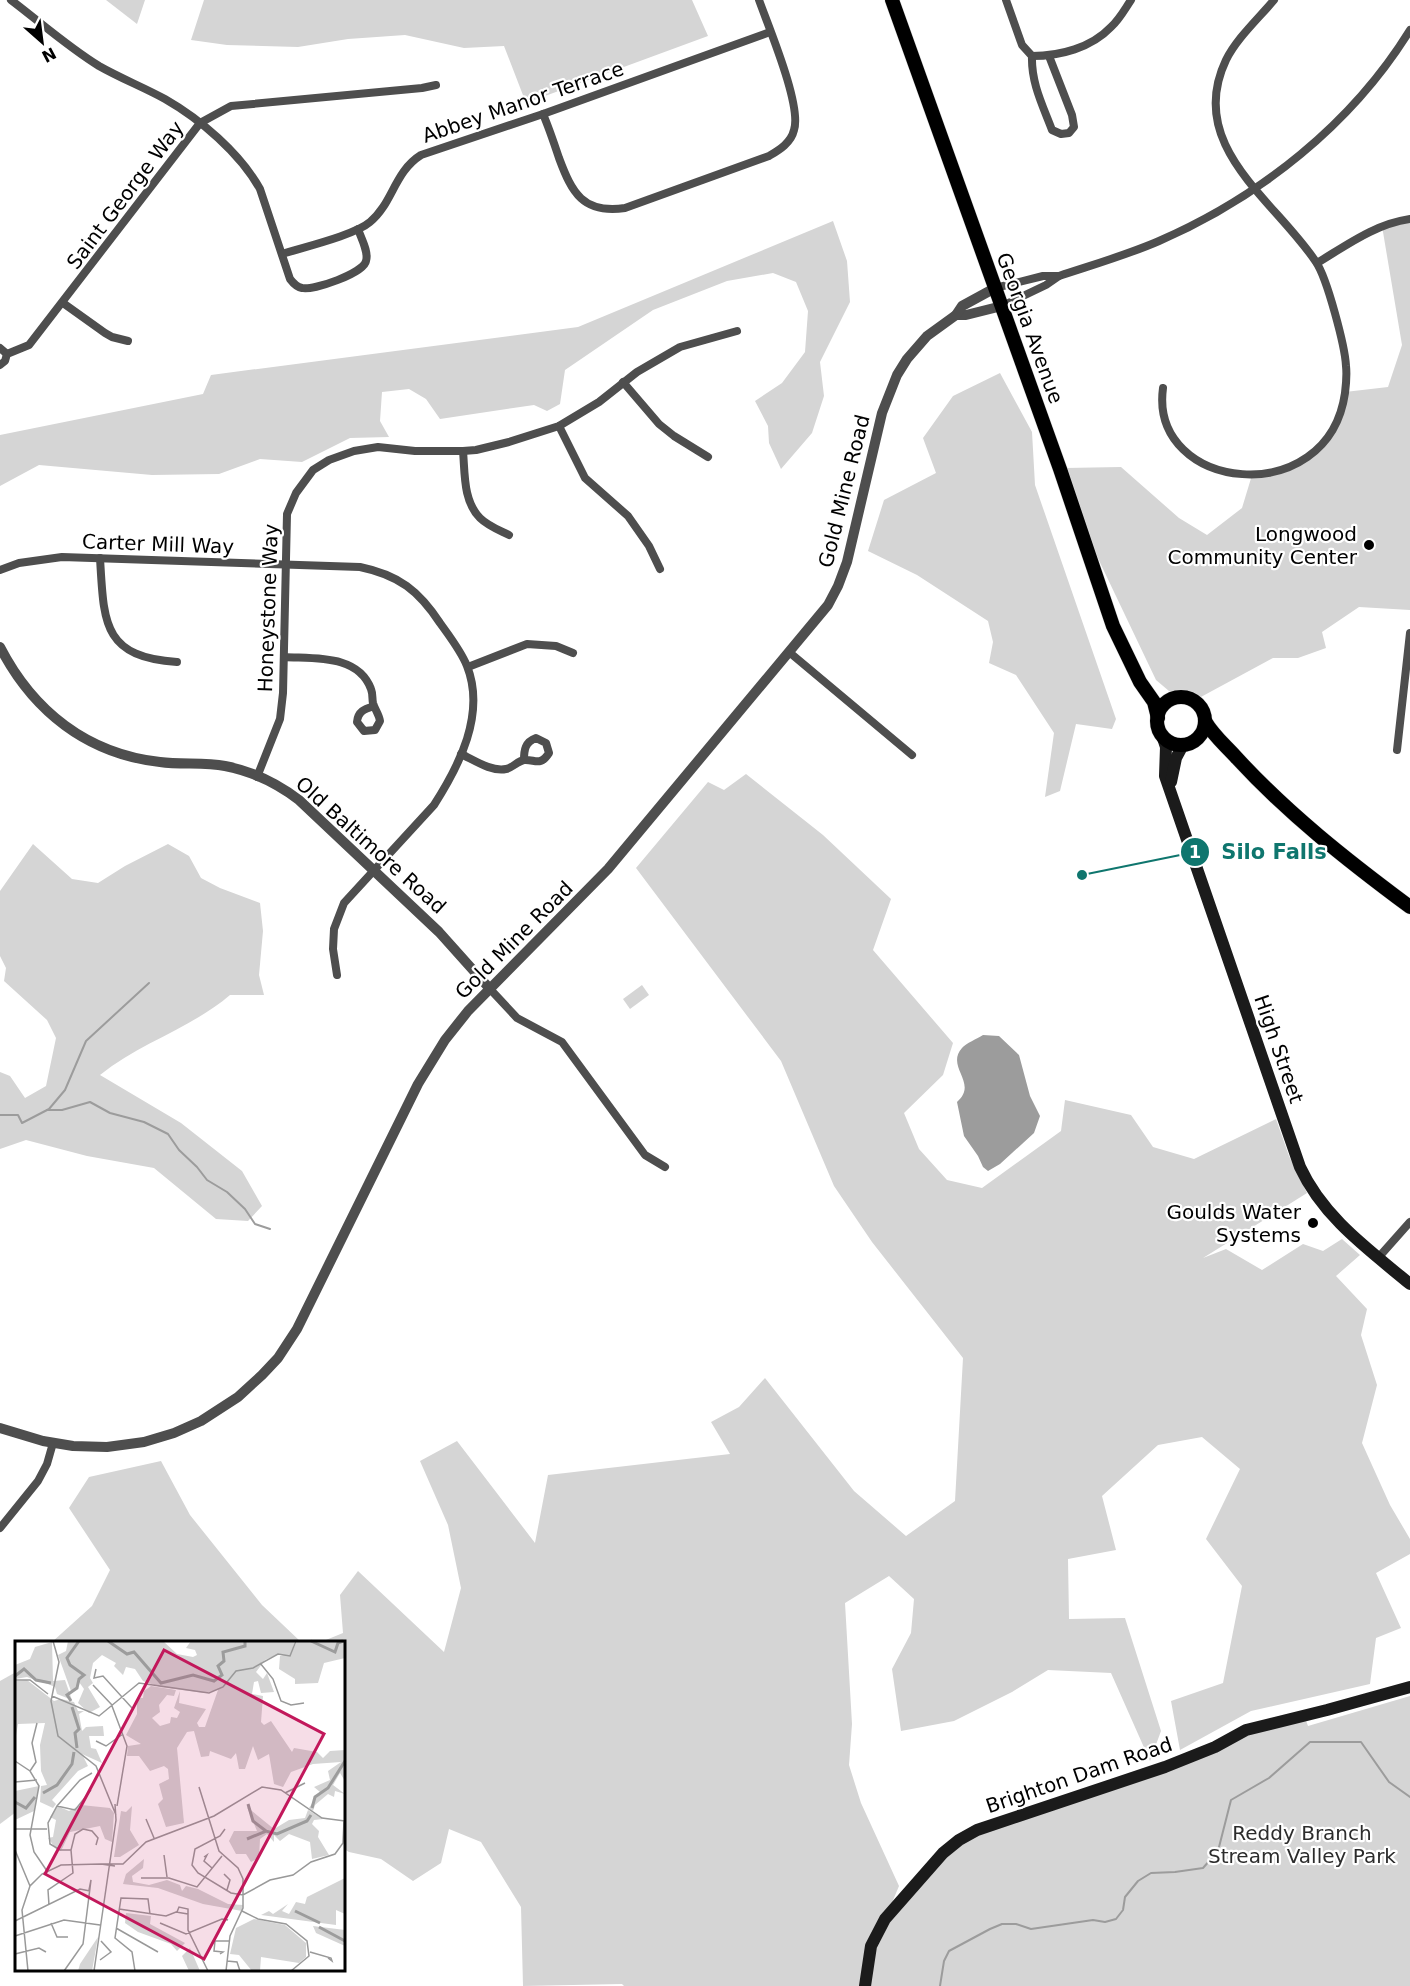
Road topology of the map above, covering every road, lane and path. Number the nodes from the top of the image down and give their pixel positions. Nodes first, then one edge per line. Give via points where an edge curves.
1 (12, 0) edge
2 (759, 0) edge
3 (892, 0) edge
4 (1006, 0) edge
5 (1131, 0) edge
6 (1274, 0) edge
7 (770, 32) junction
8 (1409, 33) edge
9 (1049, 56) junction
10 (1032, 57) junction
11 (436, 85) dead end
12 (543, 114) junction
13 (200, 123) junction
14 (1256, 189) junction
15 (1410, 219) edge
16 (358, 229) junction
17 (282, 254) junction
18 (1317, 262) junction
19 (1059, 276) junction
20 (995, 288) junction
21 (63, 303) junction
22 (1002, 306) junction
23 (956, 315) junction
24 (737, 331) dead end
25 (128, 341) dead end
26 (4, 351) edge
27 (0, 365) edge
28 (623, 382) junction
29 (1163, 388) dead end
30 (559, 426) junction
31 (463, 451) junction
32 (708, 458) dead end
33 (509, 535) dead end
34 (100, 558) junction
35 (286, 566) junction
36 (660, 569) dead end
37 (0, 570) edge
38 (1410, 633) edge
39 (0, 646) edge
40 (789, 652) junction
41 (573, 653) dead end
42 (284, 657) junction
43 (177, 662) dead end
44 (468, 667) junction
45 (1133, 668) junction
46 (1170, 701) junction
47 (374, 706) dead end
48 (1158, 718) junction
49 (1205, 721) junction
50 (1162, 735) junction
51 (1197, 740) junction
52 (1183, 745) junction
53 (1397, 750) dead end
54 (461, 754) junction
55 (912, 755) dead end
56 (524, 760) dead end
57 (1243, 767) junction
58 (257, 777) junction
59 (1170, 789) junction
60 (374, 870) junction
61 (1410, 907) edge
62 (337, 975) dead end
63 (490, 989) junction
64 (665, 1167) dead end
65 (1410, 1222) edge
66 (1378, 1257) junction
67 (1410, 1284) edge
68 (0, 1428) edge
69 (53, 1443) junction
70 (0, 1528) edge
71 (1410, 1687) edge
72 (865, 1986) edge

1 - 13 street via 100,67 165,99
2 - 7 street
3 - 20 main road, Georgia Avenue
4 - 10 street via 1022,45
5 - 9 street via 1111,27 1091,42
6 - 14 street via 1234,46 1225,61 1217,92 1216,112 1225,147
7 - 12 street, Abbey Manor Terrace
7 - 12 street via 797,118 794,133 784,147 747,164 625,208 598,208 581,199 568,183
8 - 14 street, Gold Mine Road via 1375,79 1334,124
9 - 10 street
9 - 10 street via 1072,115 1074,127 1069,133 1052,130 1035,87
11 - 13 street, Saint George Way via 231,106
12 - 16 street, Abbey Manor Terrace via 411,161 381,209
13 - 17 street via 255,180
13 - 21 street, Saint George Way
14 - 18 street
14 - 19 street, Gold Mine Road via 1157,242
15 - 18 street via 1374,229
16 - 17 street, Abbey Manor Terrace
16 - 17 street via 367,261 362,269 343,278 302,289 290,279
18 - 29 street via 1332,306 1346,375 1341,413 1328,438 1311,454 1264,475 1222,471 1198,461 1177,442 1168,427
19 - 20 street, Gold Mine Road
19 - 22 street, Gold Mine Road
20 - 22 main road, Georgia Avenue
20 - 23 street, Gold Mine Road via 962,306
21 - 25 street via 112,338
21 - 26 street, Saint George Way via 29,345
22 - 23 street, Gold Mine Road
22 - 45 main road, Georgia Avenue via 1113,626
23 - 40 street, Gold Mine Road via 922,340 892,385 843,575 828,604
24 - 28 street, Honeystone Way via 680,347
26 - 27 street, Saint George Way
28 - 30 street, Honeystone Way
28 - 32 street via 659,424
30 - 31 street, Honeystone Way
30 - 36 street via 585,478 628,516
31 - 33 street via 471,506 480,518
31 - 35 street, Honeystone Way via 378,447 354,451 313,470 287,514
34 - 35 street, Carter Mill Way
34 - 37 street, Carter Mill Way via 39,559
34 - 43 street via 104,611 118,640 140,657
35 - 42 street, Honeystone Way
35 - 44 street, Carter Mill Way via 360,567 398,580 428,604
38 - 53 street
39 - 58 street, Old Baltimore Road via 27,691 49,713 103,748 161,762 225,766
40 - 55 street
40 - 63 street, Gold Mine Road via 601,876
41 - 44 street via 556,646 527,644
42 - 47 street via 332,659 351,666 372,690
42 - 58 street, Honeystone Way via 279,719
44 - 54 street, Carter Mill Way via 474,710
45 - 46 main road, Georgia Avenue
45 - 48 main road, Georgia Avenue via 1154,702
46 - 48 main road
46 - 49 main road via 1183,698 1196,703
48 - 50 main road
49 - 51 main road
49 - 57 main road
50 - 52 main road via 1171,743
50 - 59 main road, High Street via 1166,747 1165,776
51 - 52 main road
51 - 57 main road
52 - 59 main road, High Street via 1175,760
54 - 56 street via 490,768 506,769
54 - 60 street, Carter Mill Way via 434,805
57 - 61 main road via 1297,818
58 - 60 street, Old Baltimore Road via 299,800
59 - 66 main road, High Street via 1300,1167 1323,1206
60 - 62 street, Carter Mill Way via 344,903 334,929
60 - 63 street, Old Baltimore Road via 439,932
63 - 64 street via 517,1017 562,1042 645,1155
63 - 69 street, Gold Mine Road via 456,1026 427,1068 297,1329 270,1368 226,1406 165,1436 107,1447
65 - 66 street
66 - 67 main road, High Street
68 - 69 street, Gold Mine Road
69 - 70 street via 38,1481
71 - 72 main road, Brighton Dam Road via 1246,1730 1196,1756 977,1830 943,1853 885,1919 871,1946

